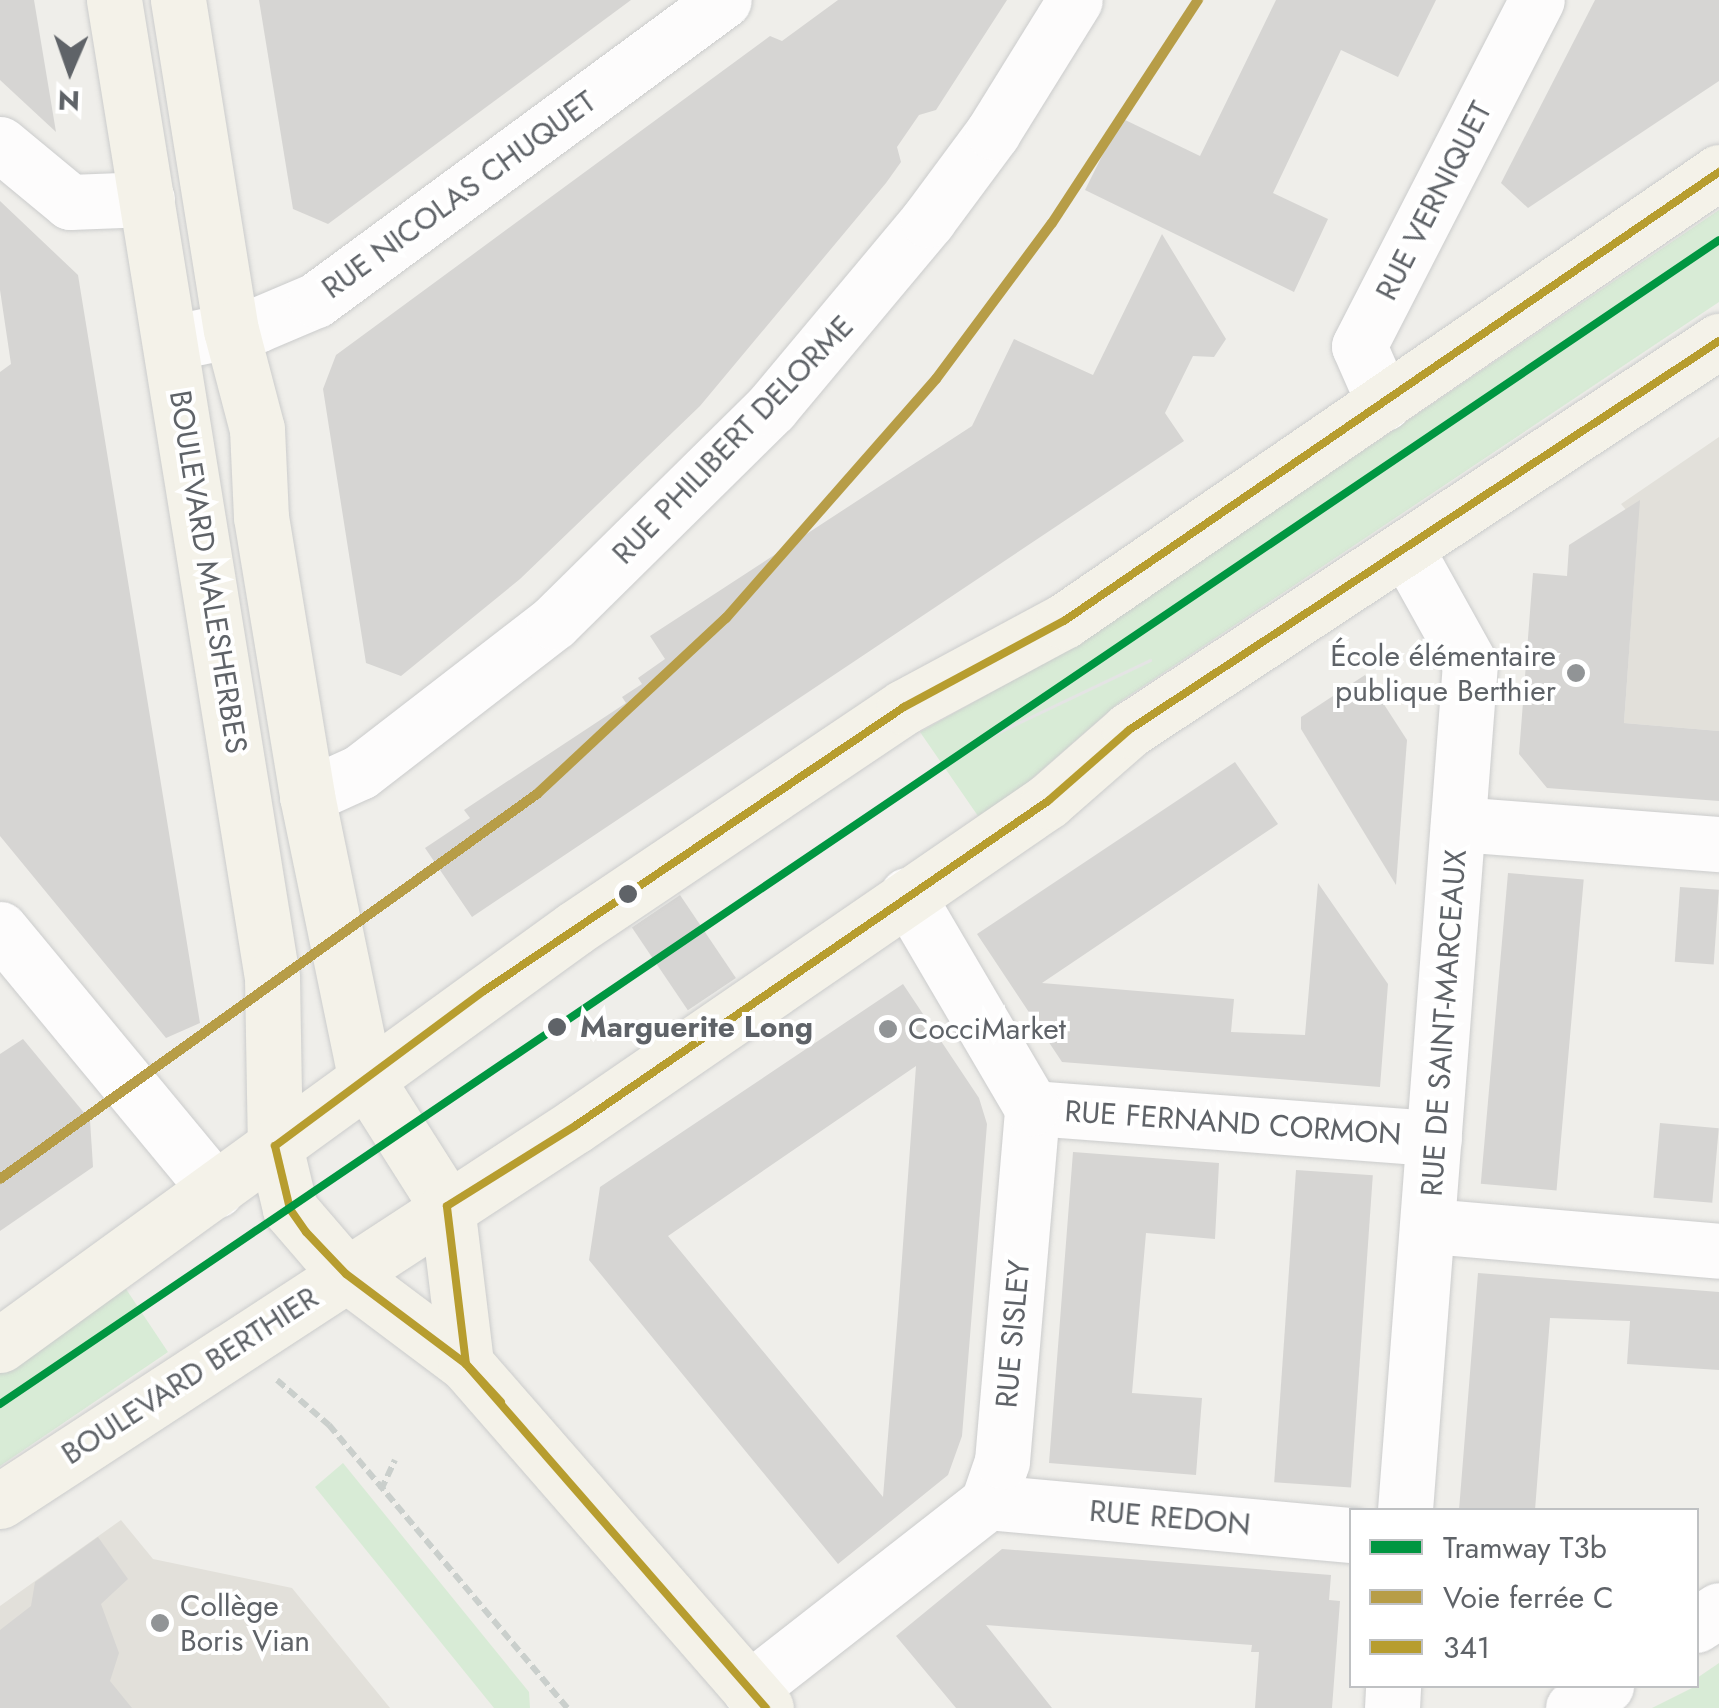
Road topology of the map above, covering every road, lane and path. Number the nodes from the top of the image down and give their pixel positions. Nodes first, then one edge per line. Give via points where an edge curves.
1 (114, 0) edge
2 (178, 0) edge
3 (724, 0) edge
4 (1075, 0) edge
5 (1536, 0) edge
6 (0, 144) edge
7 (1719, 172) edge
8 (147, 199) junction
9 (231, 330) junction
10 (1719, 340) edge
11 (170, 343) junction
12 (1384, 403) junction
13 (1407, 551) junction
14 (307, 796) junction
15 (1458, 824) junction
16 (1719, 844) edge
17 (908, 896) junction
18 (0, 928) edge
19 (364, 1076) junction
20 (1032, 1108) junction
21 (1434, 1138) junction
22 (276, 1146) junction
23 (216, 1190) junction
24 (447, 1206) junction
25 (1430, 1226) junction
26 (1719, 1252) edge
27 (346, 1274) junction
28 (0, 1345) edge
29 (466, 1364) junction
30 (272, 1375) dead end
31 (395, 1460) dead end
32 (381, 1490) junction
33 (0, 1501) edge
34 (988, 1502) junction
35 (1405, 1508) edge
36 (1349, 1535) edge
37 (1603, 1688) edge
38 (757, 1698) edge
39 (566, 1708) edge
40 (1572, 1708) edge

1 - 8 main road, BOULEVARD MALESHERBES
2 - 9 main road, BOULEVARD MALESHERBES
3 - 9 street, RUE NICOLAS CHUQUET via 329,292 286,316
4 - 14 street, RUE PHILIBERT DELORME via 993,132 928,220 732,448 554,622 360,772
5 - 12 street, RUE VERNIQUET via 1359,346
6 - 8 street via 70,202
7 - 12 main road
8 - 11 main road, BOULEVARD MALESHERBES
9 - 11 street, RUE NICOLAS CHUQUET
9 - 14 main road, BOULEVARD MALESHERBES via 257,430 262,517
10 - 13 main road, BOULEVARD BERTHIER
11 - 22 main road, BOULEVARD MALESHERBES via 272,978
12 - 19 main road via 1064,621 904,707
13 - 15 street, RUE DE SAINT-MARCEAUX via 1470,664
13 - 17 main road, BOULEVARD BERTHIER via 1128,730 1048,801
14 - 19 main road, BOULEVARD MALESHERBES
15 - 16 street
15 - 21 street, RUE DE SAINT-MARCEAUX
17 - 20 street
17 - 24 main road, BOULEVARD BERTHIER via 575,1126
18 - 23 street
19 - 22 main road
19 - 24 main road
20 - 21 street, RUE FERNAND CORMON
20 - 34 street, RUE SISLEY via 1002,1461
21 - 25 street, RUE DE SAINT-MARCEAUX
22 - 23 main road
22 - 27 main road, BOULEVARD MALESHERBES via 290,1210
23 - 28 main road
24 - 27 main road, BOULEVARD BERTHIER
24 - 29 main road
25 - 26 street
25 - 35 street, RUE DE SAINT-MARCEAUX
27 - 29 main road, BOULEVARD MALESHERBES
27 - 33 main road, BOULEVARD BERTHIER
29 - 38 main road, BOULEVARD MALESHERBES
30 - 32 path via 329,1425
31 - 32 path
32 - 39 path
34 - 36 street, RUE REDON
34 - 38 street
37 - 40 street

